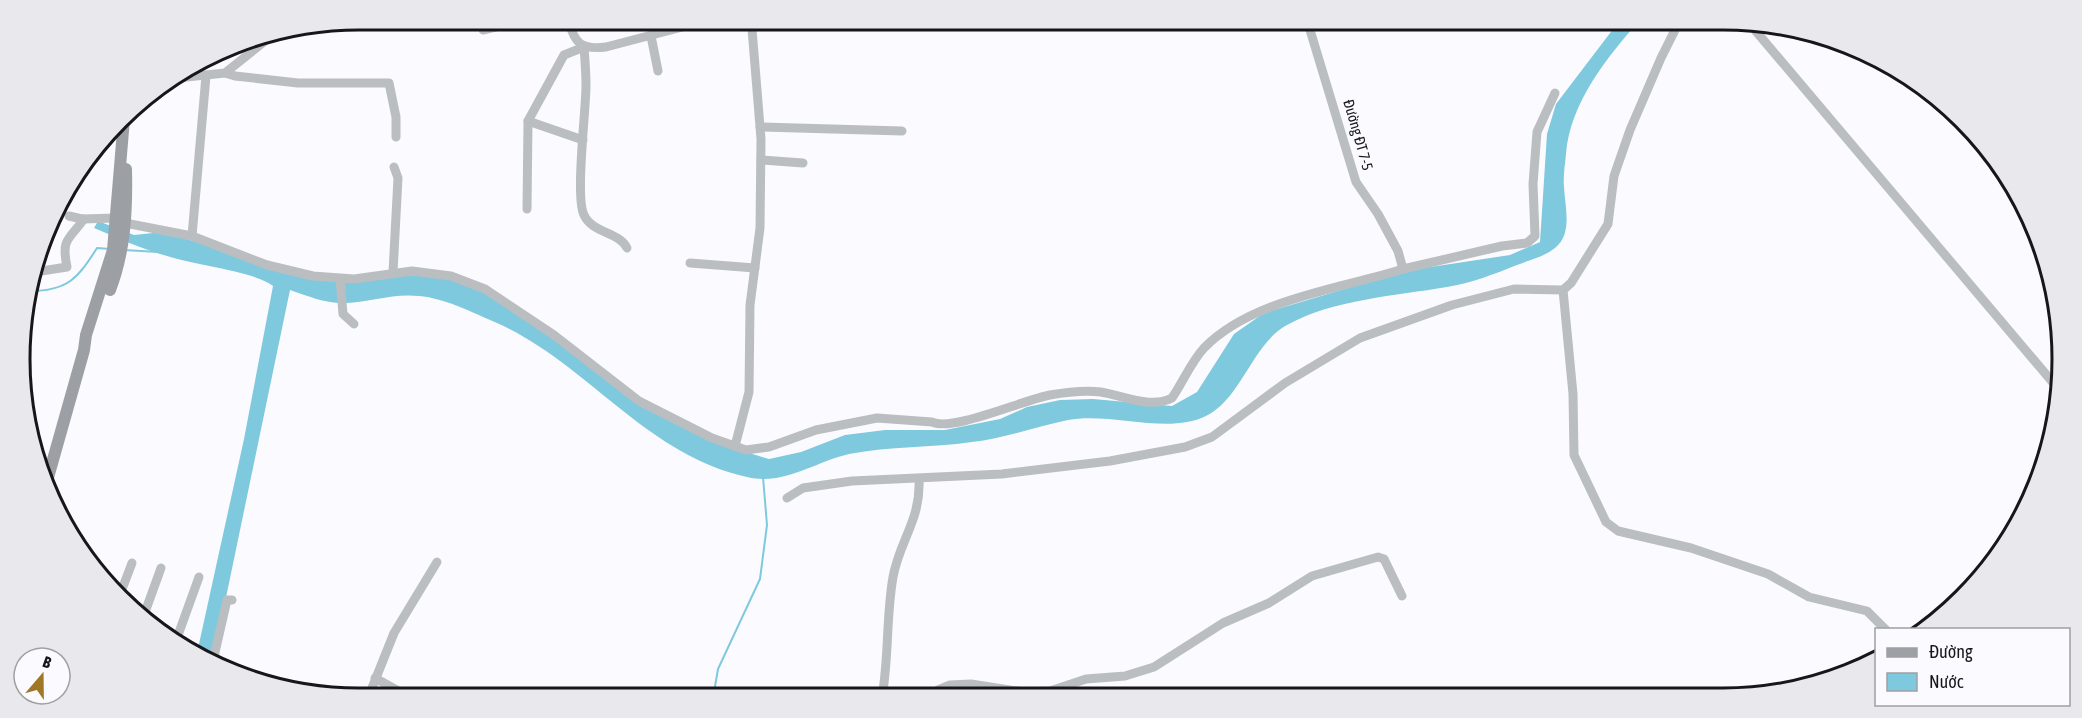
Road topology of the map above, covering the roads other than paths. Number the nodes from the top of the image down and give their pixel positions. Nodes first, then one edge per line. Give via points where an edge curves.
1 (572, 30) edge
2 (673, 30) edge
3 (752, 30) edge
4 (1310, 30) edge
5 (1675, 30) edge
6 (1757, 32) edge
7 (651, 36) junction
8 (260, 45) edge
9 (584, 47) junction
10 (658, 71) dead end
11 (225, 73) junction
12 (206, 76) junction
13 (189, 77) edge
14 (1555, 93) dead end
15 (528, 121) junction
16 (760, 127) junction
17 (123, 129) edge
18 (902, 131) dead end
19 (396, 137) dead end
20 (583, 140) junction
21 (761, 160) junction
22 (803, 163) dead end
23 (394, 167) dead end
24 (527, 209) dead end
25 (69, 216) dead end
26 (84, 219) junction
27 (120, 223) junction
28 (192, 236) junction
29 (627, 248) dead end
30 (690, 263) dead end
31 (755, 268) junction
32 (1403, 268) junction
33 (42, 271) edge
34 (393, 272) junction
35 (340, 280) junction
36 (1563, 290) junction
37 (354, 324) dead end
38 (2051, 380) edge
39 (735, 446) junction
40 (49, 470) edge
41 (919, 479) junction
42 (787, 498) dead end
43 (437, 562) dead end
44 (132, 563) dead end
45 (161, 568) dead end
46 (199, 577) dead end
47 (123, 588) edge
48 (1402, 596) dead end
49 (232, 600) dead end
50 (146, 609) edge
51 (1885, 628) edge
52 (178, 634) edge
53 (214, 655) edge
54 (375, 678) junction
55 (372, 688) edge
56 (393, 688) edge
57 (883, 688) edge
58 (943, 688) edge
59 (997, 688) edge
60 (1059, 688) edge

1 - 9 street
2 - 7 street
3 - 16 street
4 - 32 street, Đường ĐT 7-5 via 1356,182 1378,214
5 - 36 street via 1660,57 1614,176 1608,225 1572,283
6 - 38 street
7 - 9 street via 606,47
7 - 10 street
8 - 11 street
9 - 15 street via 564,55
9 - 20 street
11 - 12 street
11 - 19 street via 298,83 389,83
12 - 13 street
12 - 28 street
14 - 32 street via 1537,132 1534,152 1535,236 1527,243
15 - 20 street
15 - 24 street
16 - 18 street
16 - 21 street
17 - 27 main road
20 - 29 street via 583,213 591,226 623,241
21 - 22 street
21 - 31 street
23 - 34 street via 398,178
25 - 26 street
26 - 27 street
26 - 33 street via 63,246 67,267
27 - 28 street
27 - 40 main road via 111,277 84,350
28 - 35 street via 267,265
30 - 31 street
31 - 39 street via 750,306 749,392
32 - 39 street via 1262,311 1204,347 1172,398 1165,402 1133,401 1102,392 1072,392 1026,400 959,423 939,426 932,422 877,418 816,430 769,447 746,450
34 - 35 street
34 - 39 street via 451,276 485,290 583,355 639,401
35 - 37 street via 343,314
36 - 41 street via 1503,292 1441,308 1360,338 1285,383 1212,438 1185,447 1002,474
36 - 51 street via 1573,394 1574,455 1606,522 1618,531 1691,548 1768,574 1809,597 1868,611
41 - 42 street via 852,481 803,488
41 - 57 street via 918,509 893,577
43 - 54 street via 394,633
44 - 47 street
45 - 50 street
46 - 52 street
48 - 60 street via 1384,559 1378,557 1312,576 1259,609 1223,623 1154,667
49 - 53 street via 227,600 224,609
54 - 55 street
54 - 56 street
58 - 59 street via 971,684

